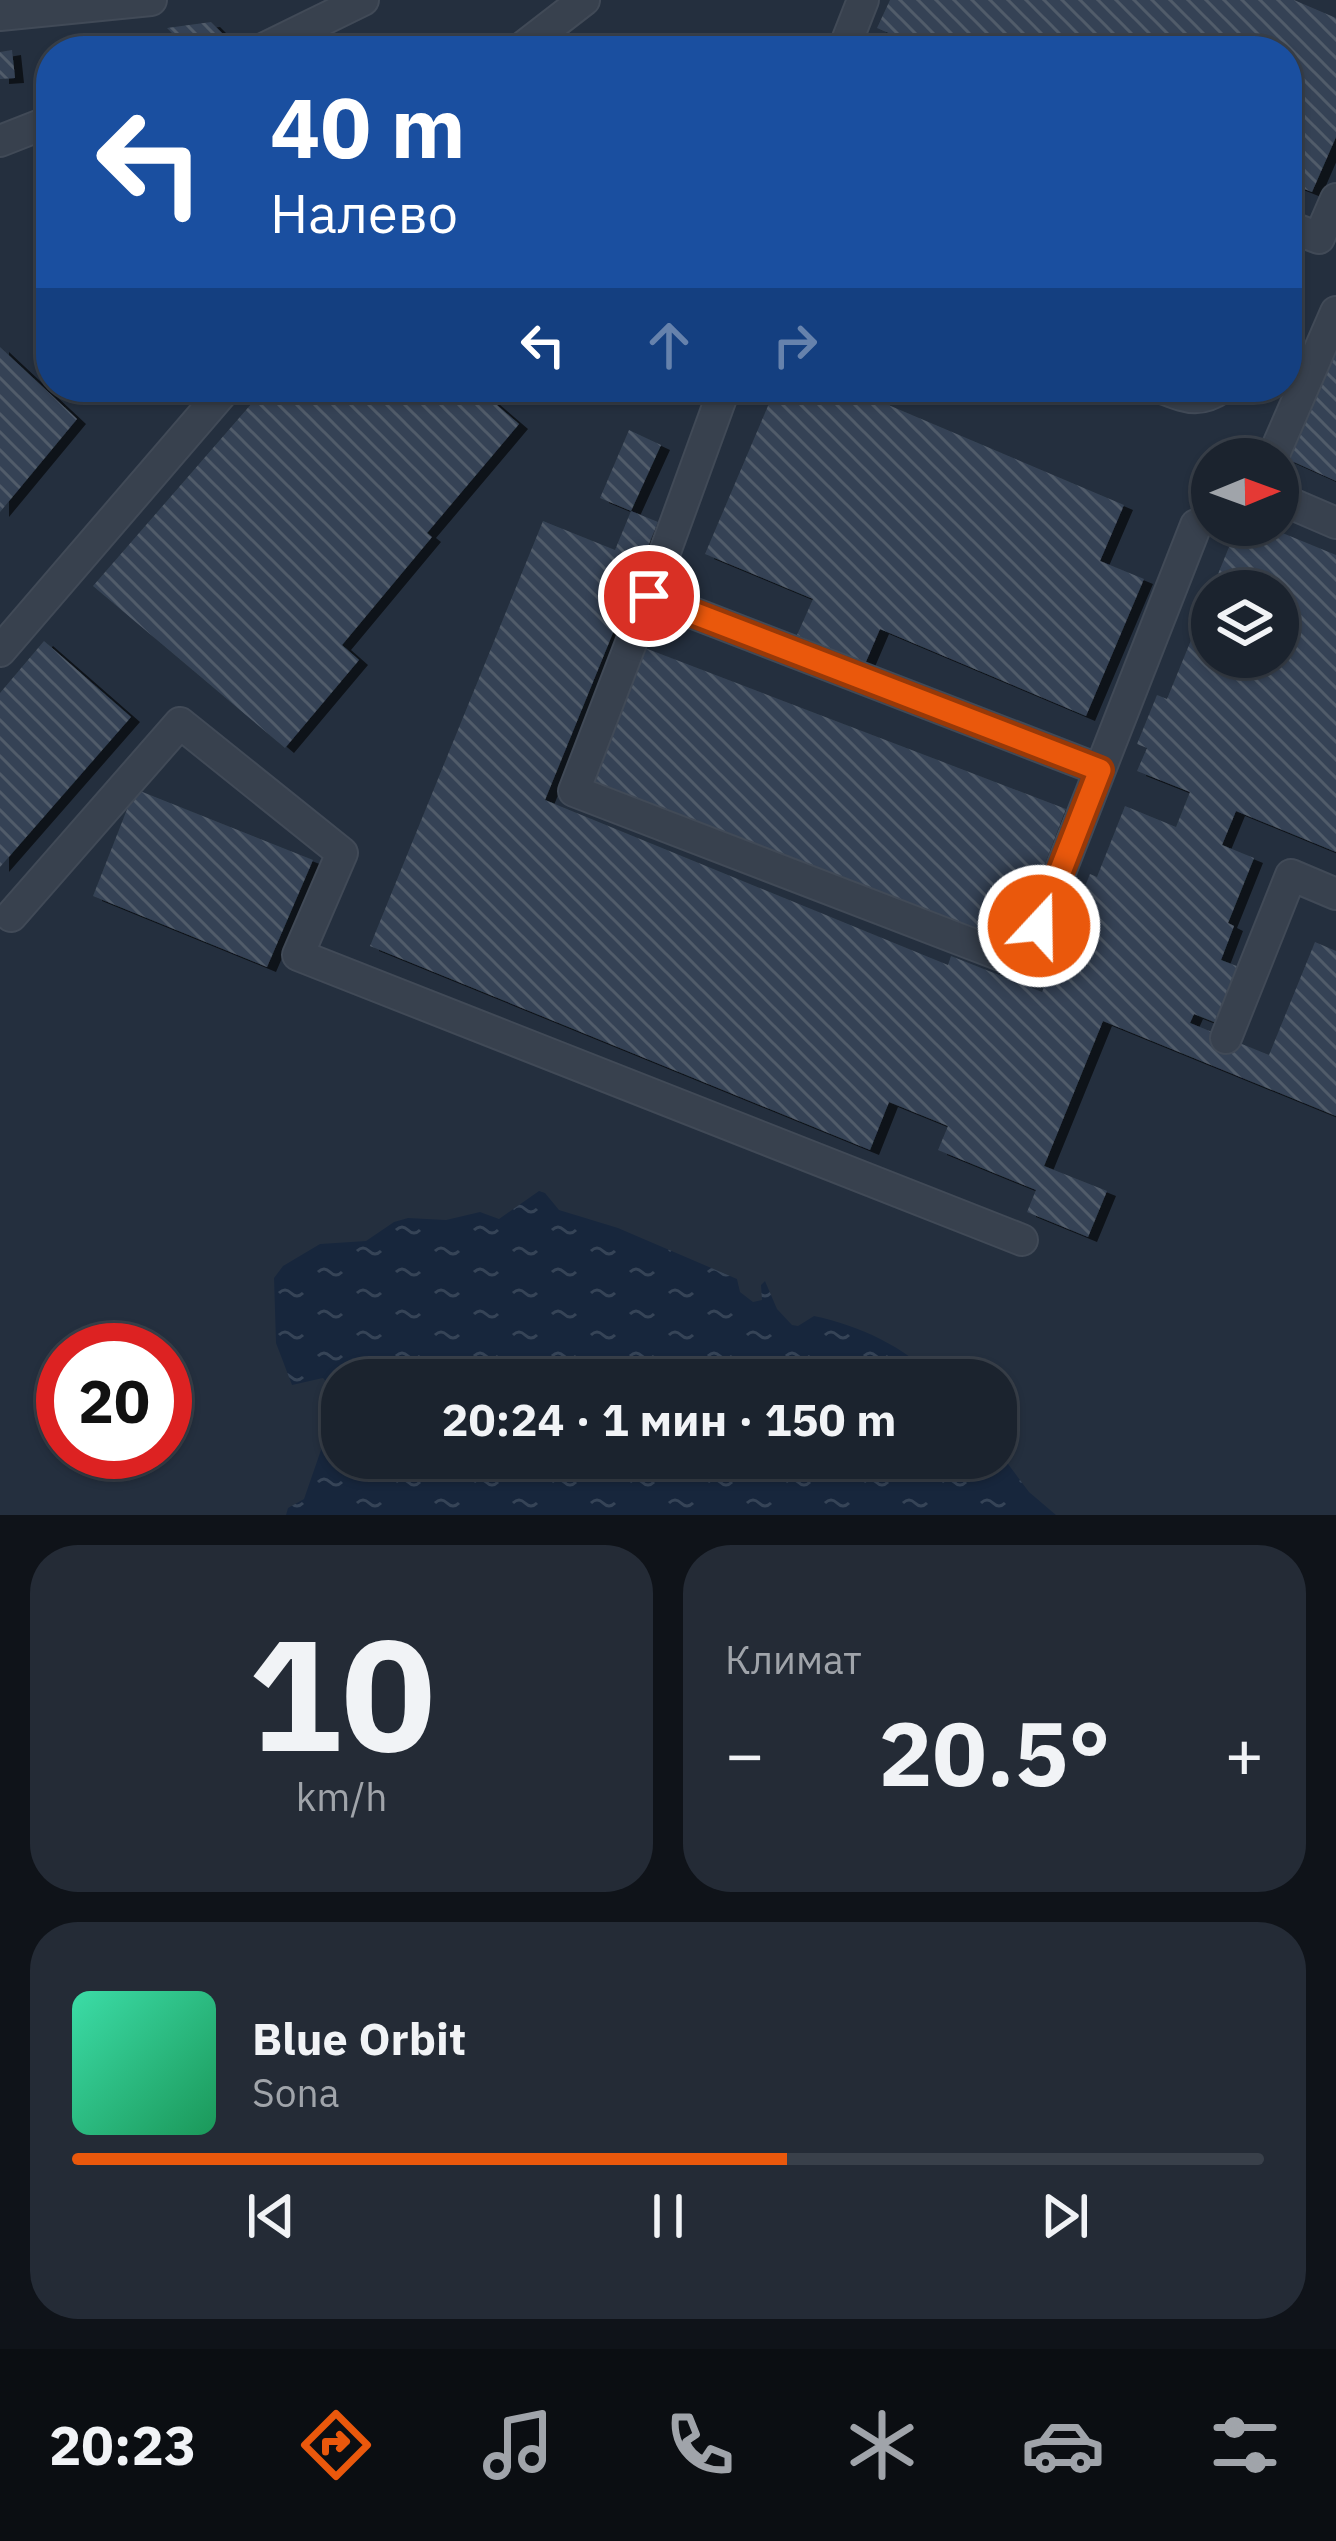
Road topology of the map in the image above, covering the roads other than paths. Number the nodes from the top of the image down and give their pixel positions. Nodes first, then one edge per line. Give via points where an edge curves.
1 (152, 0) edge
2 (363, 0) edge
3 (584, 0) edge
4 (863, 0) edge
5 (0, 15) edge
6 (290, 36) edge
7 (537, 36) edge
8 (852, 36) edge
9 (36, 127) edge
10 (0, 141) edge
11 (1336, 199) edge
12 (1302, 234) edge
13 (1336, 312) edge
14 (1302, 390) edge
15 (213, 402) edge
16 (720, 402) edge
17 (1297, 402) edge
18 (1281, 438) edge
19 (1299, 507) edge
20 (1336, 523) edge
21 (1191, 538) edge
22 (649, 596) junction
23 (0, 651) edge
24 (1100, 770) junction
25 (1336, 894) edge
26 (11, 916) dead end
27 (1226, 1038) dead end
28 (1022, 1240) dead end

1 - 5 lane
2 - 6 lane
3 - 7 lane
4 - 8 lane
9 - 10 lane
11 - 12 lane via 1319,238
13 - 14 lane
15 - 23 lane
16 - 22 lane
17 - 18 lane
19 - 20 lane
21 - 24 lane
22 - 24 lane
22 - 24 lane via 574,791 596,800 1024,964
25 - 27 lane via 1292,875
26 - 28 lane via 180,723 342,853 298,955

